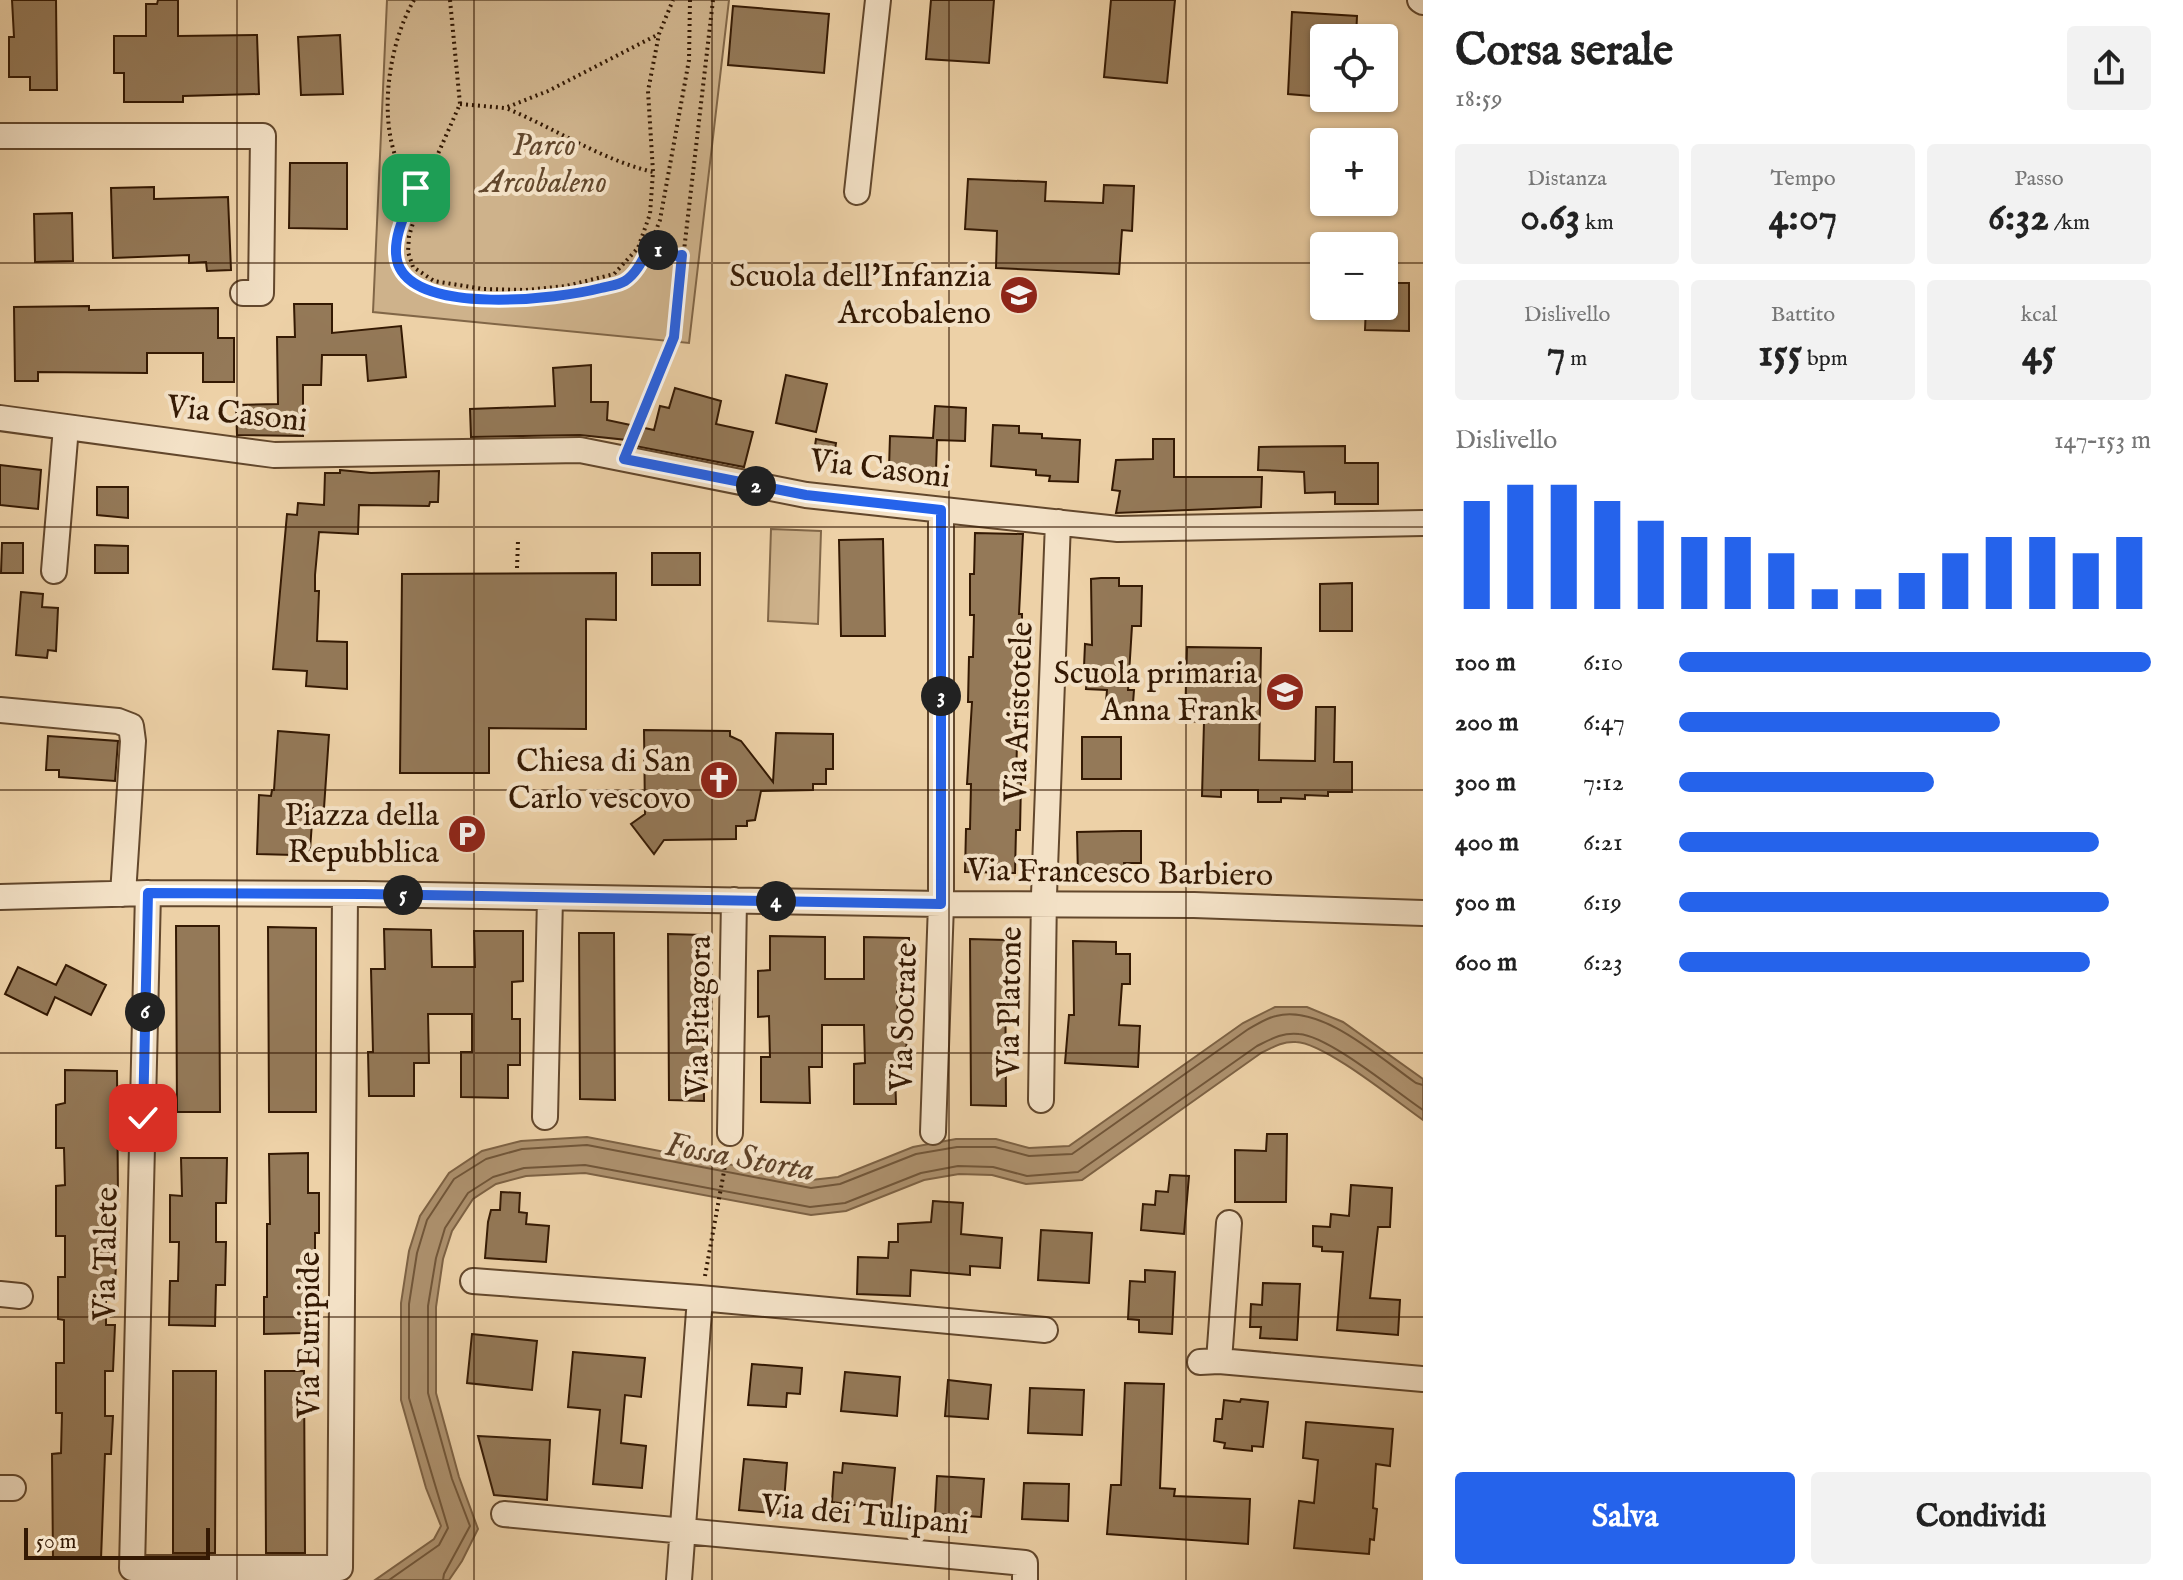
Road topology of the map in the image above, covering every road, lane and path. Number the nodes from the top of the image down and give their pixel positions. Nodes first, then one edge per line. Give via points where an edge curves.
1 (414, 0) edge
2 (450, 0) edge
3 (673, 0) edge
4 (690, 0) edge
5 (713, 0) edge
6 (878, 0) edge
7 (659, 34) junction
8 (460, 104) junction
9 (505, 108) junction
10 (0, 136) edge
11 (653, 172) junction
12 (857, 192) dead end
13 (641, 243) junction
14 (650, 246) junction
15 (682, 255) junction
16 (434, 281) junction
17 (429, 291) junction
18 (243, 293) dead end
19 (0, 418) edge
20 (66, 427) junction
21 (624, 459) junction
22 (941, 510) junction
23 (1058, 522) junction
24 (1423, 523) edge
25 (518, 541) dead end
26 (517, 568) dead end
27 (54, 571) dead end
28 (0, 710) edge
29 (148, 893) junction
30 (123, 894) junction
31 (345, 894) junction
32 (0, 897) edge
33 (550, 898) junction
34 (734, 900) junction
35 (941, 904) junction
36 (1044, 904) junction
37 (1423, 913) edge
38 (1041, 1100) dead end
39 (545, 1117) dead end
40 (933, 1132) dead end
41 (729, 1145) joint
42 (1229, 1223) dead end
43 (473, 1281) dead end
44 (700, 1298) junction
45 (1045, 1330) dead end
46 (1423, 1379) edge
47 (504, 1514) dead end
48 (682, 1531) junction
49 (132, 1568) joint
50 (679, 1580) edge
51 (1025, 1580) edge

1 - 17 path via 390,70 389,134 399,165 416,188 396,251 399,266 410,282
2 - 8 path
3 - 7 path
4 - 14 path via 689,60 660,220
5 - 15 path
6 - 12 street
7 - 9 path
7 - 11 path via 648,91
8 - 9 path
8 - 16 path via 409,236 413,267
9 - 11 path via 614,160
10 - 18 street via 263,136 261,293
11 - 13 path via 650,214
13 - 14 path
13 - 16 path via 614,274 566,286 483,289
14 - 15 path
14 - 17 path via 624,282 585,292 514,300
15 - 21 path via 674,337
16 - 17 path
19 - 20 street, Via Casoni
20 - 21 street, Via Casoni via 274,455 580,450
20 - 27 street
21 - 22 street, Via Casoni via 806,495
22 - 23 street, Via Casoni
22 - 35 street, Via Socrate
23 - 24 street, Via Casoni via 1118,529
23 - 36 street, Via Aristotele
25 - 26 path
28 - 30 street via 131,726
29 - 30 street, Via Francesco Barbiero
29 - 31 street, Via Francesco Barbiero
29 - 49 street, Via Talete
30 - 32 street, Via Francesco Barbiero
31 - 33 street, Via Francesco Barbiero
31 - 49 street, Via Euripide via 340,1568
33 - 34 street, Via Francesco Barbiero
33 - 39 street
34 - 35 street, Via Francesco Barbiero
34 - 41 street, Via Pitagora
35 - 36 street, Via Francesco Barbiero
35 - 40 street, Via Socrate
36 - 37 street, Via Francesco Barbiero
36 - 38 street, Via Platone
41 - 44 path
42 - 46 street via 1210,1362
43 - 44 street
44 - 45 street
44 - 48 street
47 - 48 street, Via dei Tulipani
48 - 50 street
48 - 51 street, Via dei Tulipani via 1025,1563

